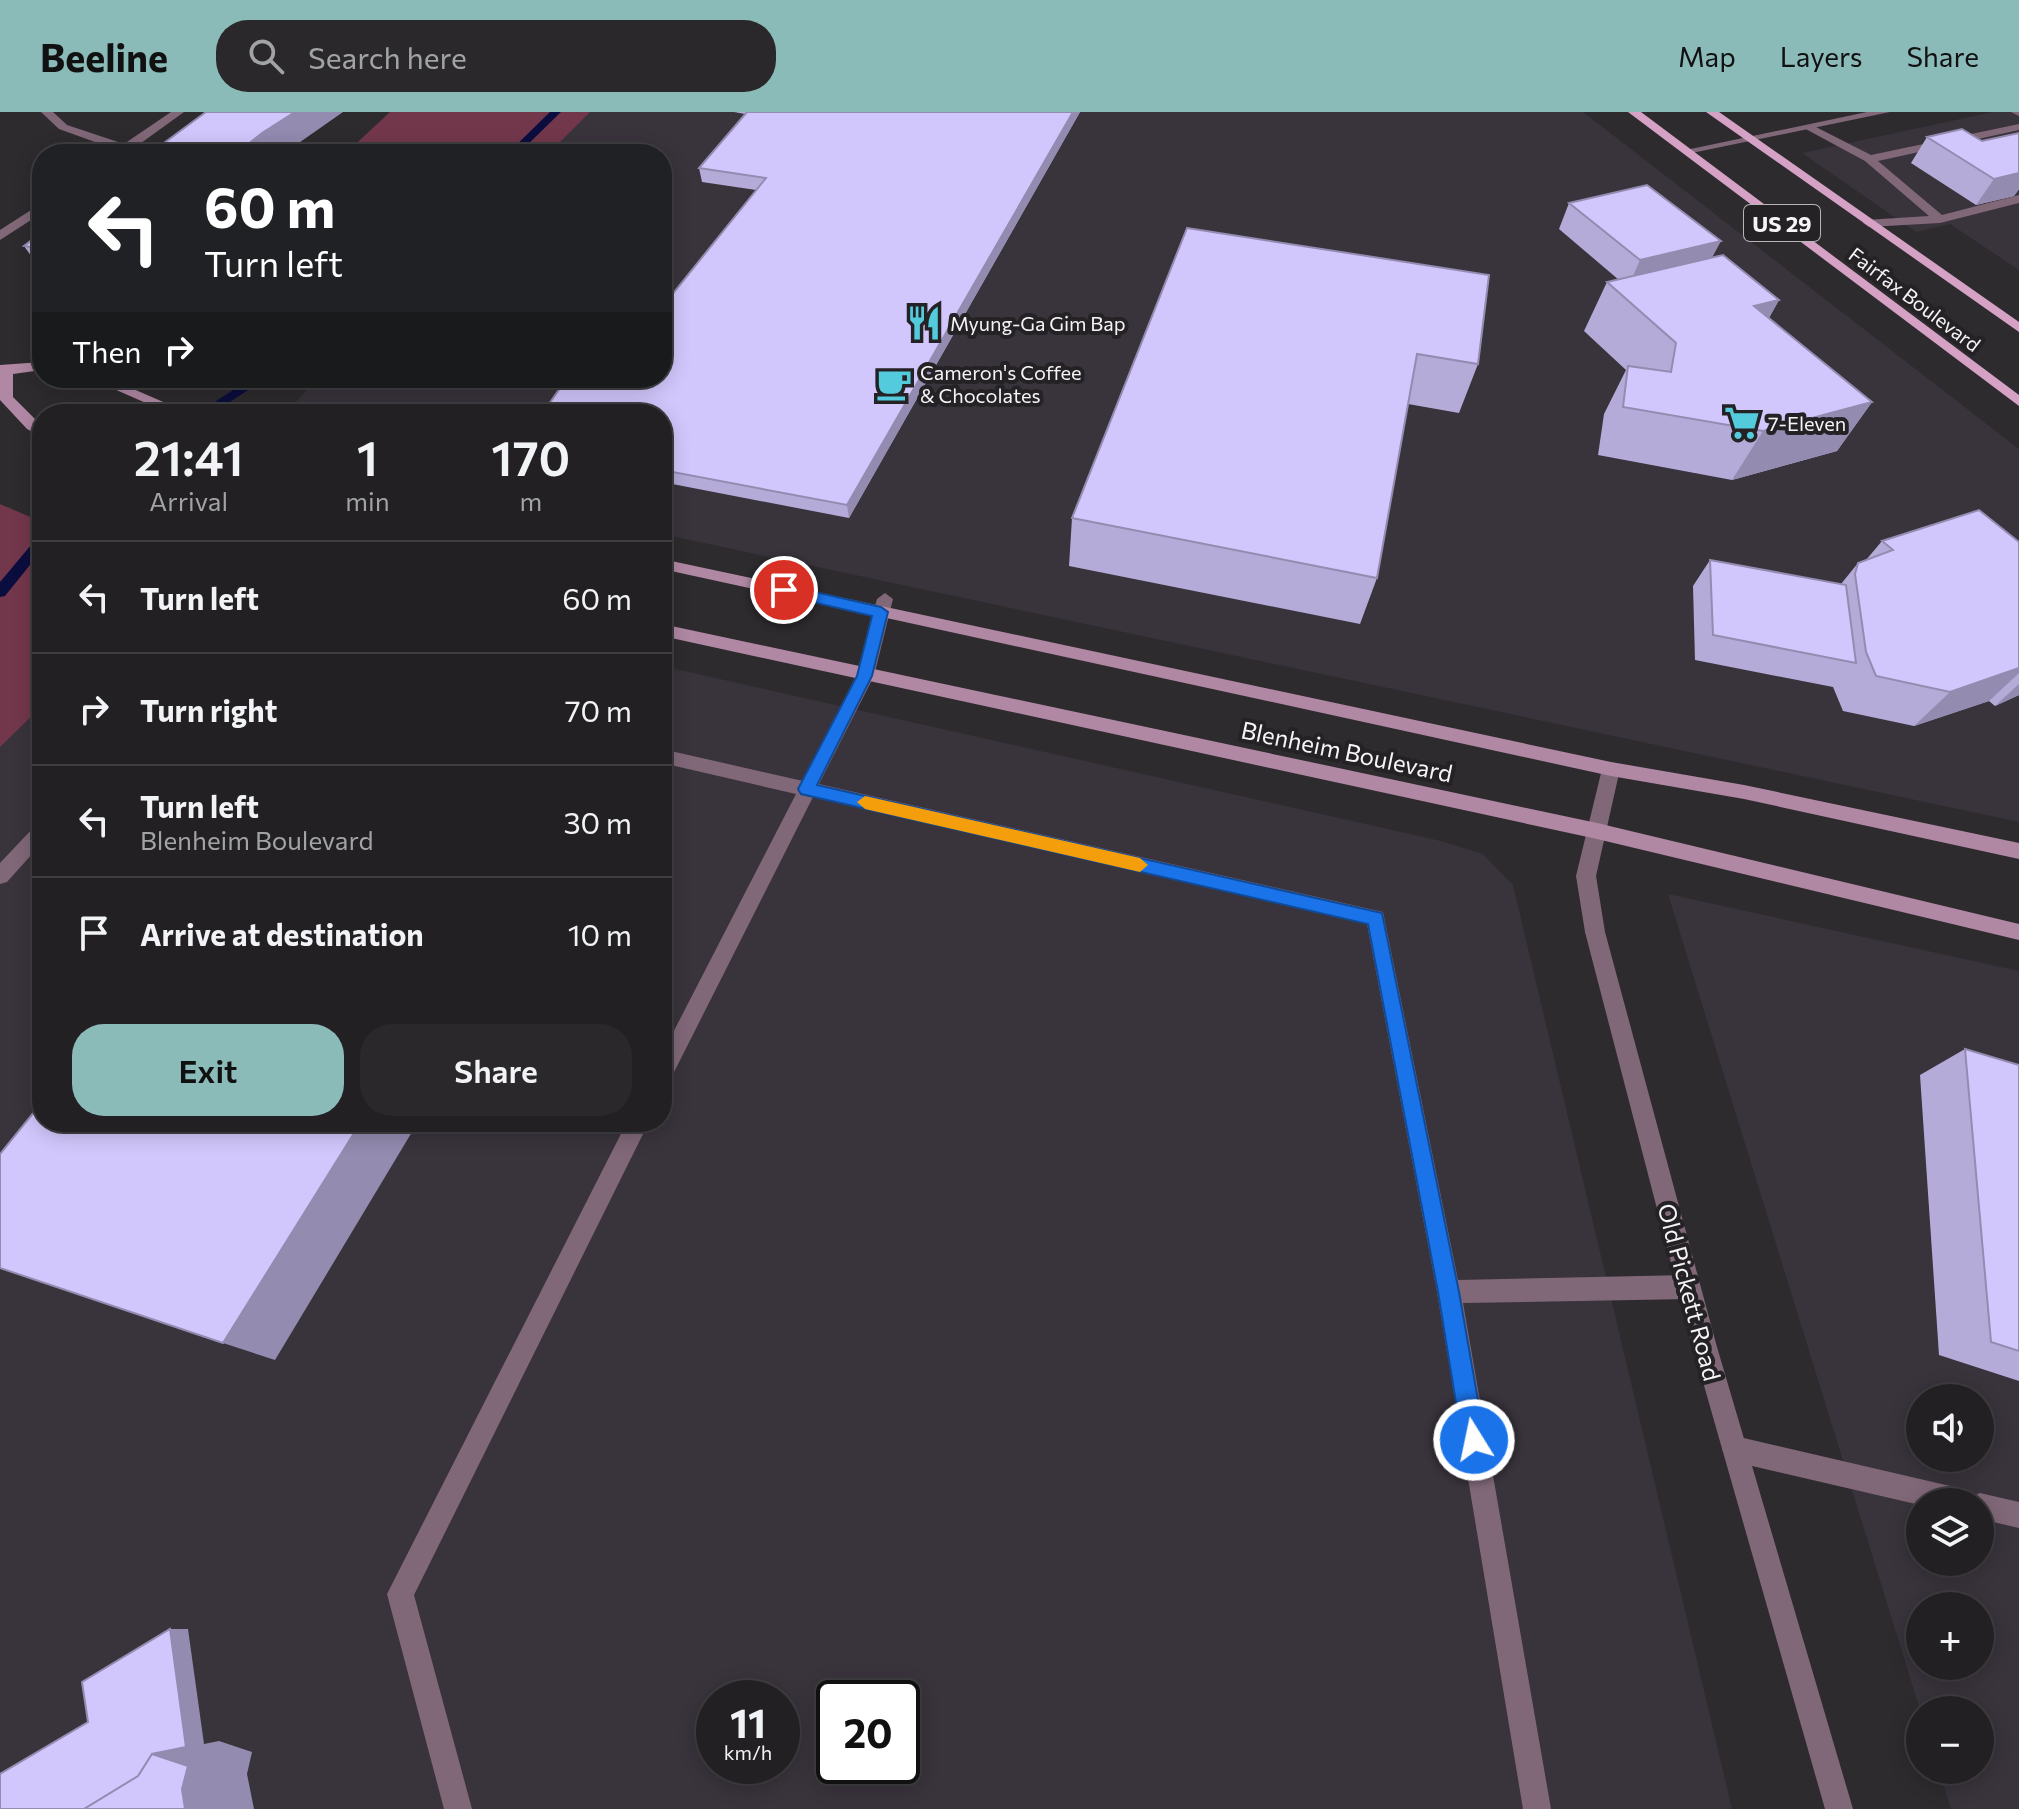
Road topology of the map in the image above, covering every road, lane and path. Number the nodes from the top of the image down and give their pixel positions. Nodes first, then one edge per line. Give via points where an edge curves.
1 (47, 112) edge
2 (178, 112) edge
3 (1634, 112) edge
4 (1712, 112) edge
5 (1884, 112) edge
6 (1808, 127) junction
7 (2019, 127) edge
8 (1751, 139) junction
9 (105, 144) edge
10 (132, 144) edge
11 (1687, 151) junction
12 (1869, 159) junction
13 (2019, 199) edge
14 (32, 214) edge
15 (1940, 219) junction
16 (1869, 223) junction
17 (0, 236) edge
18 (2019, 328) edge
19 (32, 367) edge
20 (3, 370) edge
21 (122, 388) edge
22 (2019, 402) edge
23 (160, 404) edge
24 (32, 426) edge
25 (672, 566) edge
26 (883, 606) junction
27 (672, 632) edge
28 (865, 676) junction
29 (672, 758) edge
30 (1611, 769) junction
31 (807, 789) junction
32 (1597, 831) junction
33 (32, 842) edge
34 (2019, 851) edge
35 (0, 876) edge
36 (2019, 932) edge
37 (672, 1055) edge
38 (633, 1132) edge
39 (1688, 1287) junction
40 (1449, 1292) junction
41 (1735, 1449) junction
42 (1906, 1489) edge
43 (1994, 1509) edge
44 (2019, 1515) edge
45 (458, 1809) edge
46 (1537, 1809) edge
47 (1839, 1809) edge

1 - 9 street via 63,127
2 - 10 street
3 - 11 main road, Fairfax Boulevard / US 29
4 - 8 main road, Fairfax Boulevard / US 29
5 - 6 street
6 - 8 street
6 - 12 street
7 - 12 street
8 - 11 street
8 - 16 main road, Fairfax Boulevard / US 29
11 - 22 main road, Fairfax Boulevard / US 29
12 - 15 street
13 - 15 street
14 - 17 street
15 - 16 street
16 - 18 main road, Fairfax Boulevard / US 29
19 - 20 main road
20 - 24 main road via 6,398
21 - 23 main road
25 - 26 main road, Blenheim Boulevard
26 - 28 street
26 - 30 main road, Blenheim Boulevard
27 - 28 main road, Blenheim Boulevard
28 - 31 street
28 - 32 main road, Blenheim Boulevard
29 - 31 street
30 - 32 street, Old Pickett Road
30 - 34 main road, Blenheim Boulevard
31 - 37 street
31 - 40 street via 1376,918
32 - 36 main road, Blenheim Boulevard
32 - 39 street, Old Pickett Road via 1586,876 1595,932
33 - 35 street
38 - 45 street via 400,1594
39 - 40 street
39 - 41 street, Old Pickett Road
40 - 46 street
41 - 42 street
41 - 47 street, Old Pickett Road
43 - 44 street

